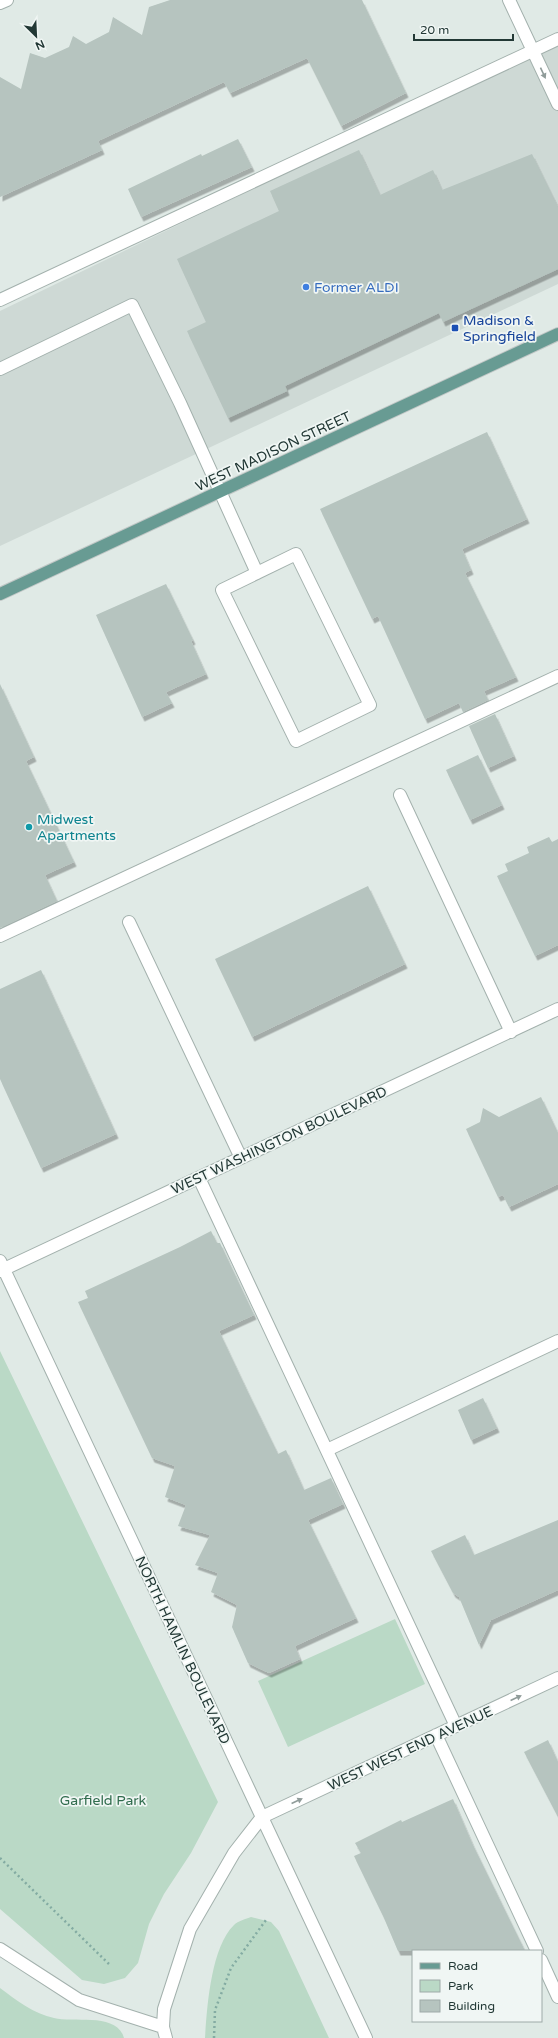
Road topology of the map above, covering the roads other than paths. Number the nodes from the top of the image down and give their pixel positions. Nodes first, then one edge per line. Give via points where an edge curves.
1 (7, 0) edge
2 (509, 0) edge
3 (0, 3) edge
4 (558, 39) edge
5 (533, 51) junction
6 (558, 104) edge
7 (0, 300) edge
8 (558, 334) edge
9 (0, 369) edge
10 (220, 492) junction
11 (257, 573) junction
12 (1, 592) edge
13 (558, 676) edge
14 (400, 796) dead end
15 (129, 922) dead end
16 (0, 936) edge
17 (558, 1009) edge
18 (510, 1032) junction
19 (241, 1158) junction
20 (199, 1178) junction
21 (1, 1267) edge
22 (558, 1341) edge
23 (327, 1450) junction
24 (558, 1678) edge
25 (456, 1726) junction
26 (436, 1735) junction
27 (262, 1817) junction
28 (0, 1949) edge
29 (537, 1950) edge
30 (542, 1962) edge
31 (558, 1997) edge
32 (165, 2032) edge
33 (366, 2038) edge

1 - 3 street
2 - 5 street
4 - 5 street
5 -> 6 street
5 - 7 street
8 - 10 main road, WEST MADISON STREET
9 - 10 street via 132,305
10 - 11 street
10 - 12 main road, WEST MADISON STREET
11 - 11 street via 222,590 296,740 370,705 296,554
13 - 16 street
14 - 18 street
15 - 19 street
17 - 18 street, WEST WASHINGTON BOULEVARD
18 - 19 street, WEST WASHINGTON BOULEVARD
19 - 20 street, WEST WASHINGTON BOULEVARD
20 - 21 street, WEST WASHINGTON BOULEVARD
20 - 23 street
21 - 27 street, NORTH HAMLIN BOULEVARD
22 - 23 street
23 - 25 street
25 -> 24 street, WEST WEST END AVENUE
25 - 26 street, WEST WEST END AVENUE
27 -> 26 street, WEST WEST END AVENUE
26 - 29 street
27 - 32 street via 234,1853 190,1929 164,2009
27 - 33 street, NORTH HAMLIN BOULEVARD
28 - 32 street via 79,2000
30 - 31 street

